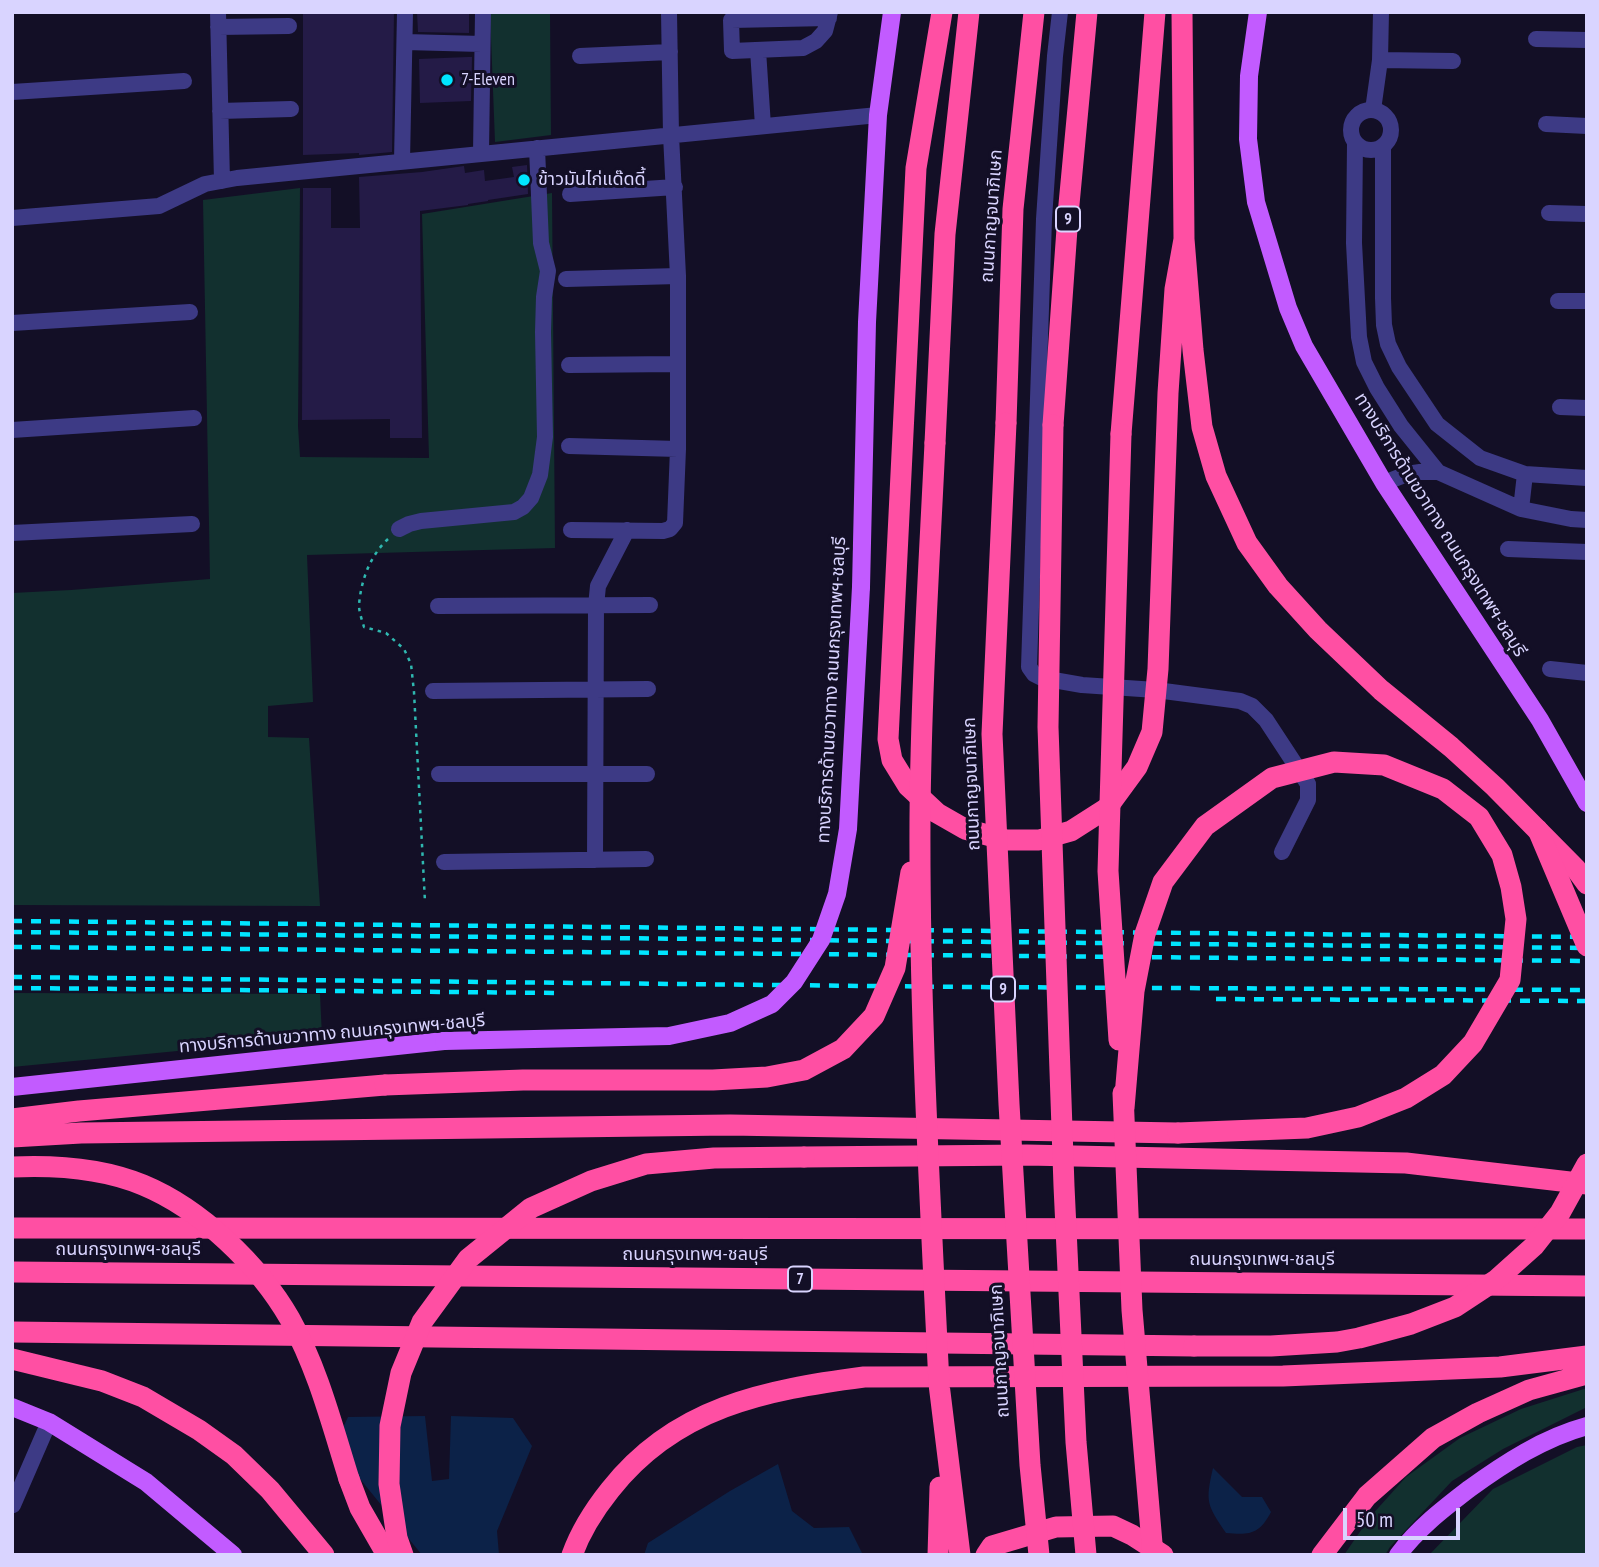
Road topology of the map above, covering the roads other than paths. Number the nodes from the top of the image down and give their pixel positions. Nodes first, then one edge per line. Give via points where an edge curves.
1 (405, 12) edge
2 (483, 12) edge
3 (669, 12) edge
4 (892, 12) edge
5 (942, 12) edge
6 (969, 12) edge
7 (1034, 12) edge
8 (1060, 12) edge
9 (1087, 12) edge
10 (1155, 12) edge
11 (1182, 12) edge
12 (1258, 12) edge
13 (1381, 12) edge
14 (830, 15) edge
15 (218, 19) edge
16 (289, 26) dead end
17 (1536, 39) dead end
18 (1587, 40) edge
19 (405, 42) junction
20 (482, 44) junction
21 (758, 50) junction
22 (670, 52) junction
23 (580, 56) dead end
24 (1380, 60) junction
25 (1453, 61) dead end
26 (184, 81) dead end
27 (12, 92) edge
28 (291, 109) dead end
29 (1373, 110) junction
30 (220, 111) junction
31 (878, 114) junction
32 (1546, 124) dead end
33 (763, 126) junction
34 (1587, 126) edge
35 (671, 135) junction
36 (1354, 143) junction
37 (1383, 146) junction
38 (537, 148) junction
39 (481, 153) junction
40 (402, 161) junction
41 (222, 181) junction
42 (674, 187) junction
43 (570, 194) dead end
44 (1549, 213) dead end
45 (1587, 214) edge
46 (12, 218) edge
47 (1184, 239) junction
48 (678, 275) junction
49 (566, 279) dead end
50 (1558, 301) dead end
51 (1587, 301) edge
52 (190, 312) dead end
53 (12, 324) edge
54 (677, 364) junction
55 (569, 365) dead end
56 (1560, 407) dead end
57 (1587, 408) edge
58 (194, 418) dead end
59 (12, 430) edge
60 (569, 446) dead end
61 (678, 449) junction
62 (1438, 472) junction
63 (1525, 474) junction
64 (1587, 478) edge
65 (1384, 483) junction
66 (1521, 509) junction
67 (1587, 520) edge
68 (192, 524) dead end
69 (398, 529) road end
70 (571, 530) dead end
71 (627, 530) junction
72 (12, 533) edge
73 (1508, 549) dead end
74 (1587, 552) edge
75 (650, 605) dead end
76 (438, 606) dead end
77 (596, 606) junction
78 (1550, 669) dead end
79 (1587, 673) edge
80 (648, 689) dead end
81 (595, 690) junction
82 (1156, 690) junction
83 (433, 691) dead end
84 (439, 774) dead end
85 (647, 774) dead end
86 (595, 775) junction
87 (1587, 803) edge
88 (920, 820) junction
89 (1538, 830) junction
90 (1282, 852) dead end
91 (646, 859) dead end
92 (595, 860) junction
93 (444, 862) dead end
94 (1587, 884) edge
95 (1587, 946) edge
96 (12, 1087) edge
97 (1124, 1108) junction
98 (12, 1119) edge
99 (12, 1137) edge
100 (1587, 1164) edge
101 (12, 1167) edge
102 (1587, 1184) edge
103 (12, 1227) edge
104 (1587, 1229) edge
105 (12, 1272) edge
106 (1587, 1286) edge
107 (12, 1332) edge
108 (1587, 1356) edge
109 (12, 1359) edge
110 (1587, 1374) edge
111 (939, 1384) junction
112 (12, 1407) edge
113 (49, 1422) junction
114 (1587, 1426) edge
115 (13, 1505) edge
116 (233, 1555) edge
117 (324, 1555) edge
118 (387, 1555) edge
119 (404, 1555) edge
120 (572, 1555) edge
121 (938, 1555) edge
122 (960, 1555) edge
123 (986, 1555) edge
124 (1039, 1555) edge
125 (1086, 1555) edge
126 (1153, 1555) edge
127 (1163, 1555) edge
128 (1322, 1555) edge
129 (1398, 1555) edge

1 - 19 street
2 - 20 street
3 - 22 street
4 - 31 main road, ทางบริการด้านขวาทาง ถนนกรุงเทพฯ-ชลบุรี
5 - 82 highway via 916,168 888,738 892,760 908,786 937,813 965,829 1006,840 1050,837 1071,831 1107,808 1137,767 1152,732
6 - 88 highway, bridge via 946,234
7 - 124 highway, ถนนกาญจนาภิเษก / 9, bridge via 1013,209 992,734 1009,1104
8 - 82 street via 1044,219 1029,667 1042,678
9 - 125 highway, 9, bridge via 1053,425 1048,727 1064,1186
10 - 97 highway, bridge via 1121,434 1108,871
11 - 47 highway
12 - 65 main road, ทางบริการด้านขวาทาง ถนนกรุงเทพฯ-ชลบุรี via 1249,76 1248,139 1256,202 1304,346
13 - 24 street
14 - 21 street via 825,31 803,48
14 - 21 street via 731,20 732,51
15 - 16 street
15 - 30 street
17 - 18 street
19 - 20 street
19 - 40 street
20 - 39 street
21 - 33 street
22 - 23 street
22 - 35 street
24 - 25 street
24 - 29 street
26 - 27 street
28 - 30 street
29 - 36 street via 1365,110 1353,120
29 - 37 street via 1387,117 1390,125
30 - 41 street
31 - 33 street
31 - 96 main road, ทางบริการด้านขวาทาง ถนนกรุงเทพฯ-ชลบุรี, bridge via 848,829 837,894 821,940 794,982 772,1004 730,1023 669,1037 444,1041
32 - 34 street
33 - 35 street
35 - 38 street
35 - 42 street
36 - 37 street via 1368,150
36 - 62 street via 1354,243 1364,362 1401,426
37 - 63 street via 1383,298 1388,344 1437,424 1480,458
38 - 39 street
38 - 69 street via 541,243 548,271 543,332 545,437 540,475 531,498 514,512 434,519
39 - 40 street
40 - 41 street
41 - 46 street via 159,206
42 - 43 street
42 - 48 street
44 - 45 street
47 - 82 highway via 1175,289 1168,393
47 - 89 highway via 1202,427 1216,475 1247,543 1318,630
48 - 49 street
48 - 54 street
50 - 51 street
52 - 53 street
54 - 55 street
54 - 61 street
56 - 57 street
58 - 59 street
60 - 61 street
61 - 71 street via 675,523 663,531
62 - 65 street via 1407,474
62 - 66 street
63 - 64 street
63 - 66 street
65 - 87 main road, ทางบริการด้านขวาทาง ถนนกรุงเทพฯ-ชลบุรี via 1539,720
66 - 67 street
68 - 72 street
70 - 71 street
71 - 77 street via 598,586
73 - 74 street
75 - 77 street
76 - 77 street
77 - 81 street
78 - 79 street
80 - 81 street
81 - 83 street
81 - 86 street
82 - 90 street via 1240,701 1266,720 1308,784 1308,800
84 - 86 street
85 - 86 street
86 - 92 street
88 - 98 highway, bridge via 895,968 874,1017 843,1049 804,1070 713,1080 384,1085
88 - 111 highway, bridge via 923,1044
89 - 94 highway
89 - 95 highway, bridge
91 - 92 street
92 - 93 street
97 - 99 highway, bridge via 1134,991 1145,934 1163,882 1205,826 1272,778 1334,762 1384,765 1443,789 1479,817 1502,855 1511,887 1517,919 1510,980 1473,1043 1443,1075 1406,1098 1358,1117 1307,1128 1178,1133 730,1125
97 - 126 highway, bridge via 1132,1310
100 - 107 highway, bridge via 1560,1213 1534,1246 1496,1280 1455,1307 1411,1324 1336,1342 1194,1346
101 - 118 highway, bridge via 90,1170 144,1185 194,1215 244,1258 291,1321 322,1394 360,1508
102 - 119 highway, bridge via 1406,1163 1027,1155 714,1158 646,1164 591,1181 531,1208 468,1259 422,1322 401,1373 390,1426 389,1484
103 - 104 highway, ถนนกรุงเทพฯ-ชลบุรี
105 - 106 highway, ถนนกรุงเทพฯ-ชลบุรี / 7
108 - 120 highway via 1500,1367 1283,1376 864,1377 805,1385 751,1397 704,1415 643,1453 594,1509
109 - 117 highway via 102,1381 143,1397 199,1430 270,1490
110 - 128 highway via 1529,1390 1433,1438 1367,1496
111 - 121 highway
111 - 122 highway
112 - 113 main road
113 - 115 street
113 - 116 main road via 146,1482
114 - 129 main road via 1531,1448 1487,1476 1435,1514
123 - 127 highway via 992,1546 1056,1527 1113,1526

